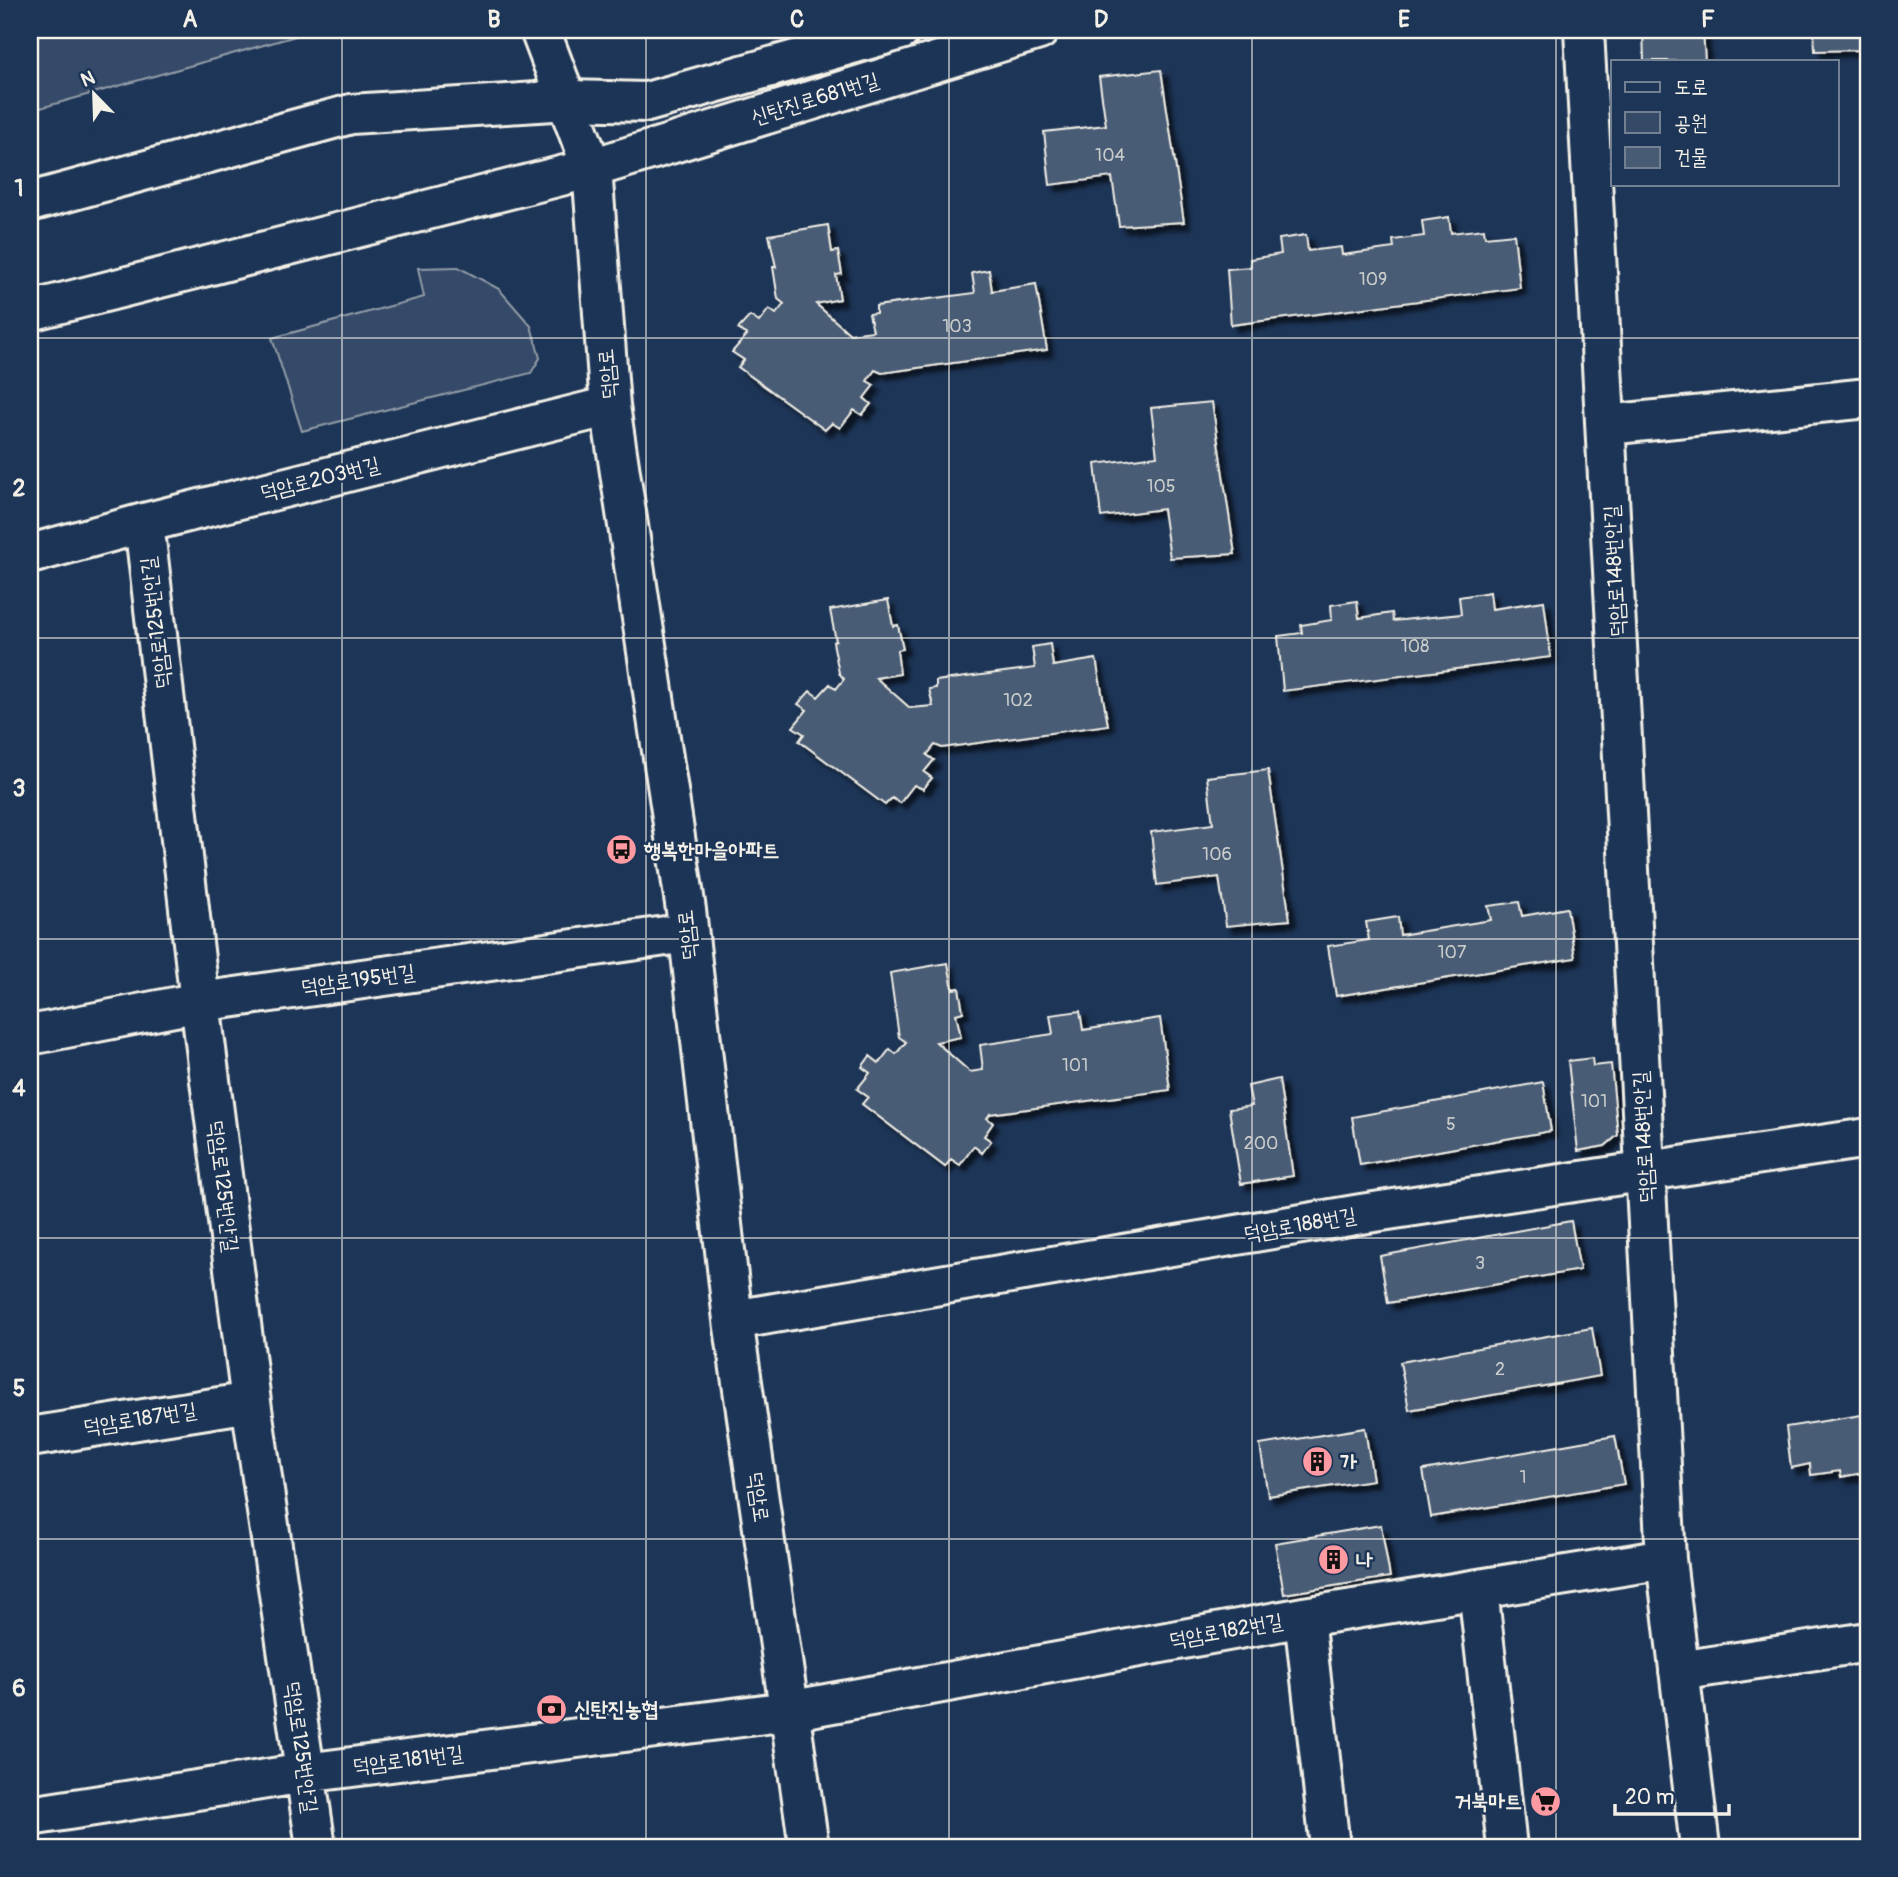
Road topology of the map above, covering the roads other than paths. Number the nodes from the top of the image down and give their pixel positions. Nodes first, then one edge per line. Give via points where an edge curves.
1 (540, 30) edge
2 (901, 30) edge
3 (1039, 30) edge
4 (1584, 30) edge
5 (568, 100) junction
6 (592, 168) junction
7 (30, 202) edge
8 (30, 311) edge
9 (1868, 398) edge
10 (610, 406) junction
11 (1607, 425) junction
12 (144, 523) junction
13 (30, 554) edge
14 (687, 933) junction
15 (200, 1002) junction
16 (30, 1035) edge
17 (1868, 1138) edge
18 (1646, 1172) junction
19 (733, 1320) junction
20 (251, 1402) junction
21 (30, 1437) edge
22 (1666, 1559) junction
23 (1478, 1590) junction
24 (1304, 1617) junction
25 (1868, 1642) edge
26 (1679, 1671) junction
27 (788, 1711) junction
28 (305, 1773) junction
29 (30, 1816) edge
30 (316, 1847) edge
31 (809, 1847) edge
32 (1330, 1847) edge
33 (1507, 1847) edge
34 (1700, 1847) edge

1 - 5 main road, 덕암로
2 - 5 main road, 신탄진로681번길 via 647,102
3 - 6 main road, 신탄진로681번길
4 - 11 main road, 덕암로148번안길
5 - 6 main road, 덕암로
5 - 7 main road, 신탄진로681번길 via 351,114
6 - 8 main road, 신탄진로681번길
6 - 10 main road, 덕암로
9 - 11 main road
10 - 12 main road, 덕암로203번길
10 - 14 main road, 덕암로
11 - 18 main road, 덕암로148번안길
12 - 13 main road, 덕암로203번길
12 - 15 main road, 덕암로125번안길
14 - 15 main road, 덕암로195번길
14 - 19 main road, 덕암로
15 - 16 main road, 덕암로195번길
15 - 20 main road, 덕암로125번안길
17 - 18 main road, 덕암로188번길
18 - 19 main road, 덕암로188번길 via 1361,1214
18 - 22 main road, 덕암로148번안길
19 - 27 main road, 덕암로
20 - 21 main road, 덕암로187번길
20 - 28 main road, 덕암로125번안길
22 - 23 main road, 덕암로182번길
22 - 26 main road, 덕암로148번안길
23 - 24 main road, 덕암로182번길
23 - 33 main road
24 - 27 main road, 덕암로182번길
24 - 32 main road
25 - 26 main road
26 - 34 main road, 덕암로148번안길
27 - 28 main road, 덕암로181번길
27 - 31 main road, 덕암로
28 - 29 main road, 덕암로181번길
28 - 30 main road, 덕암로125번안길

